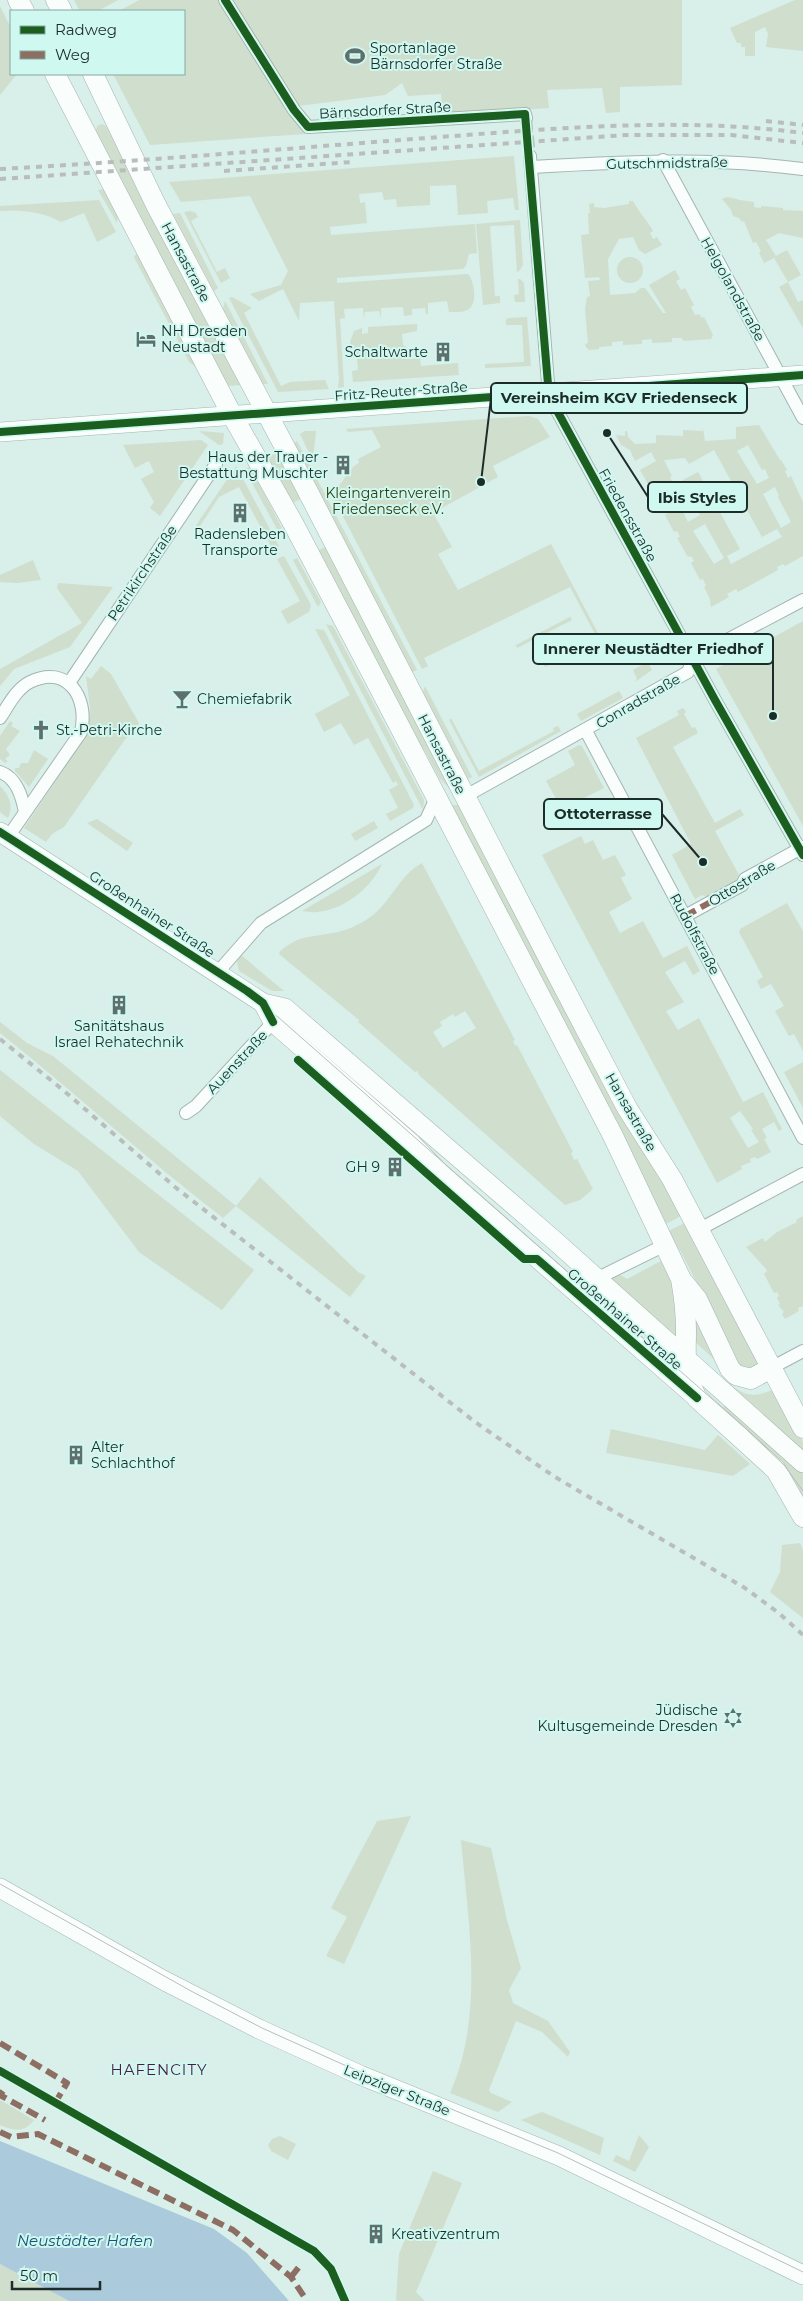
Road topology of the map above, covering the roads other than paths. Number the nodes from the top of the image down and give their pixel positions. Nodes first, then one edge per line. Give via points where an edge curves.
1 (225, 0) edge
2 (56, 75) edge
3 (93, 75) edge
4 (525, 116) dead end
5 (663, 160) junction
6 (530, 162) joint
7 (803, 168) edge
8 (803, 375) edge
9 (781, 377) junction
10 (548, 393) junction
11 (267, 413) junction
12 (232, 416) junction
13 (803, 418) edge
14 (0, 432) edge
15 (216, 464) dead end
16 (803, 600) edge
17 (692, 658) junction
18 (69, 683) junction
19 (0, 718) edge
20 (586, 731) junction
21 (0, 772) edge
22 (464, 797) junction
23 (436, 798) junction
24 (25, 812) junction
25 (3, 837) edge
26 (802, 850) edge
27 (685, 916) junction
28 (218, 972) junction
29 (279, 1015) junction
30 (186, 1113) dead end
31 (803, 1138) edge
32 (803, 1174) edge
33 (704, 1227) junction
34 (665, 1245) junction
35 (596, 1279) junction
36 (681, 1280) junction
37 (803, 1351) edge
38 (684, 1356) junction
39 (771, 1368) junction
40 (697, 1398) junction
41 (803, 1428) edge
42 (803, 1463) edge
43 (803, 1517) edge
44 (0, 1888) edge
45 (803, 2275) edge

1 - 4 street, Bärnsdorfer Straße via 308,127
2 - 12 main road, Hansastraße
3 - 11 main road, Hansastraße via 156,205
5 - 6 street, Gutschmidstraße
5 - 7 street, Gutschmidstraße
5 - 9 street, Helgolandstraße
6 - 10 street, Friedensstraße
8 - 9 main road, Fritz-Reuter-Straße
9 - 10 main road, Fritz-Reuter-Straße
9 - 13 street, Helgolandstraße
10 - 11 main road, Fritz-Reuter-Straße
10 - 17 street, Friedensstraße
11 - 12 main road, Fritz-Reuter-Straße
11 - 22 main road, Hansastraße
12 - 14 main road, Fritz-Reuter-Straße
12 - 23 main road, Hansastraße via 297,532
15 - 18 street, Petrikirchstraße
16 - 17 street, Conradstraße
17 - 20 street, Conradstraße via 688,672
17 - 26 street, Friedensstraße
18 - 19 street via 58,678 30,682 19,690
18 - 24 street via 83,705 81,732
20 - 22 street, Conradstraße
20 - 27 street, Rudolfstraße
21 - 24 street via 17,786
22 - 23 main road
22 - 33 main road, Hansastraße via 627,1108
23 - 28 street via 426,820 261,923
23 - 34 main road, Hansastraße via 612,1136
24 - 25 street
25 - 28 main road, Großenhainer Straße
26 - 27 street, Ottostraße via 745,879 742,885
27 - 31 street, Rudolfstraße
28 - 29 main road, Großenhainer Straße
29 - 30 street, Auenstraße
29 - 35 main road, Großenhainer Straße via 465,1162
29 - 40 main road, Großenhainer Straße via 441,1174
32 - 33 street
33 - 39 main road, Hansastraße
34 - 35 street
34 - 36 main road, Hansastraße
35 - 38 main road, Großenhainer Straße
36 - 38 main road, Hansastraße via 685,1302
36 - 39 main road via 697,1299 730,1369 736,1375 751,1379
37 - 39 street
38 - 40 main road, Hansastraße via 687,1377
38 - 42 main road, Großenhainer Straße
39 - 41 main road, Hansastraße
40 - 43 main road, Hansastraße via 776,1470
44 - 45 main road, Leipziger Straße via 163,1980 259,2029 360,2075 559,2156

